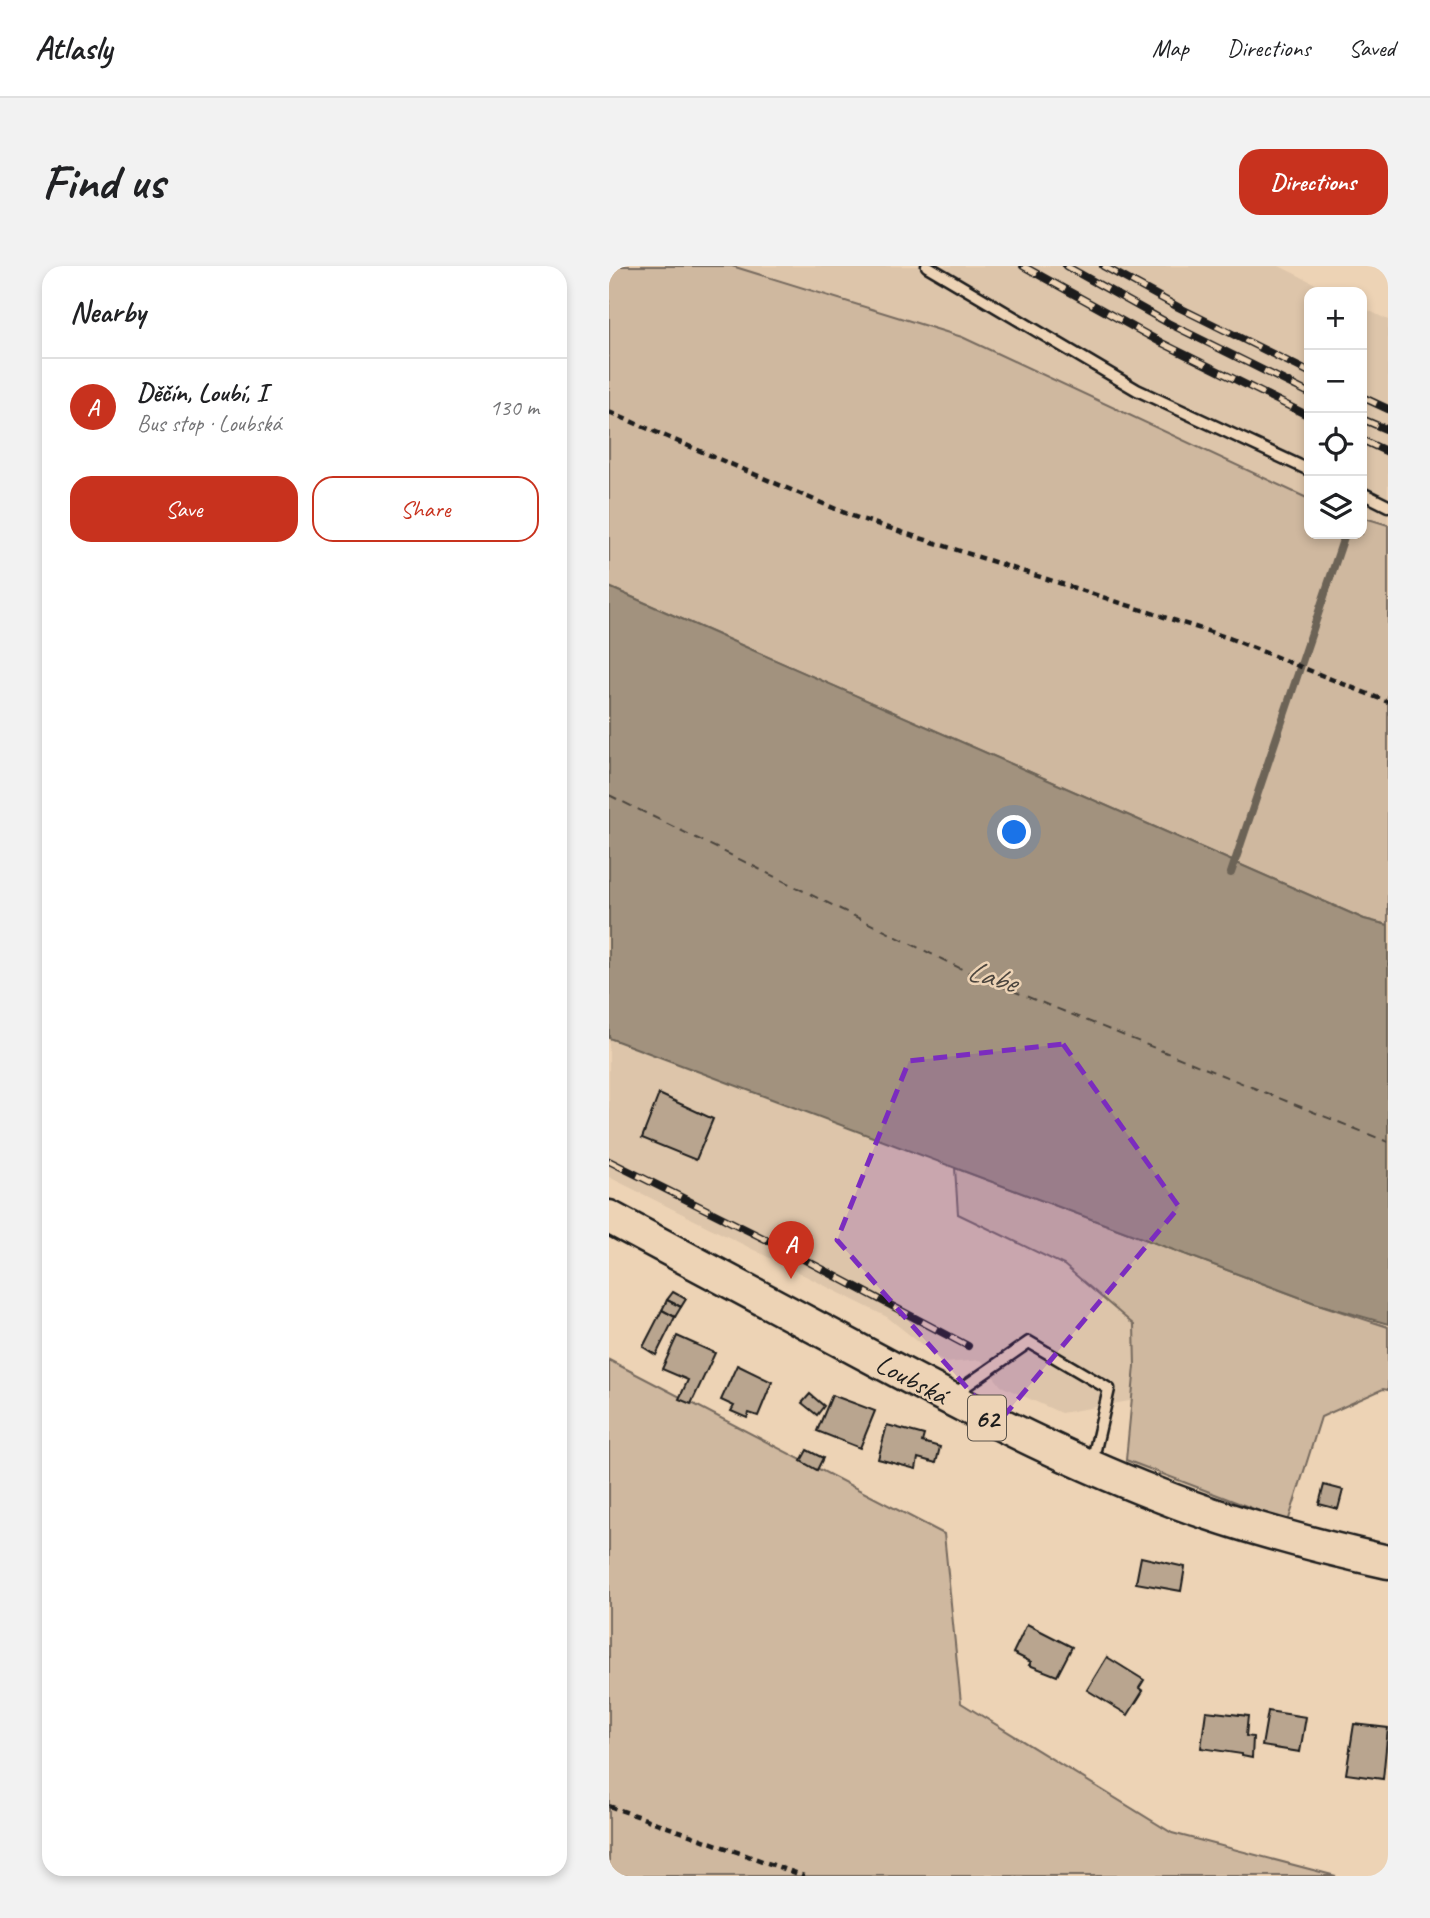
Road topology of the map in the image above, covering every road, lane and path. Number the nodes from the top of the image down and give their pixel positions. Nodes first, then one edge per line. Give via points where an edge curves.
1 (927, 266) edge
2 (609, 412) edge
3 (1304, 468) edge
4 (1367, 496) edge
5 (1388, 506) edge
6 (1388, 702) edge
7 (609, 1217) edge
8 (948, 1398) junction
9 (1091, 1467) junction
10 (1385, 1556) edge
11 (609, 1806) edge
12 (804, 1876) edge

1 - 3 lane via 1137,390
2 - 6 path via 852,516 1229,638
4 - 5 lane
7 - 8 main road, Loubská / 62
8 - 9 main road, Loubská / 62
8 - 9 lane via 1028,1342 1109,1389
9 - 10 main road, Loubská / 62 via 1209,1512 1305,1541
11 - 12 path

